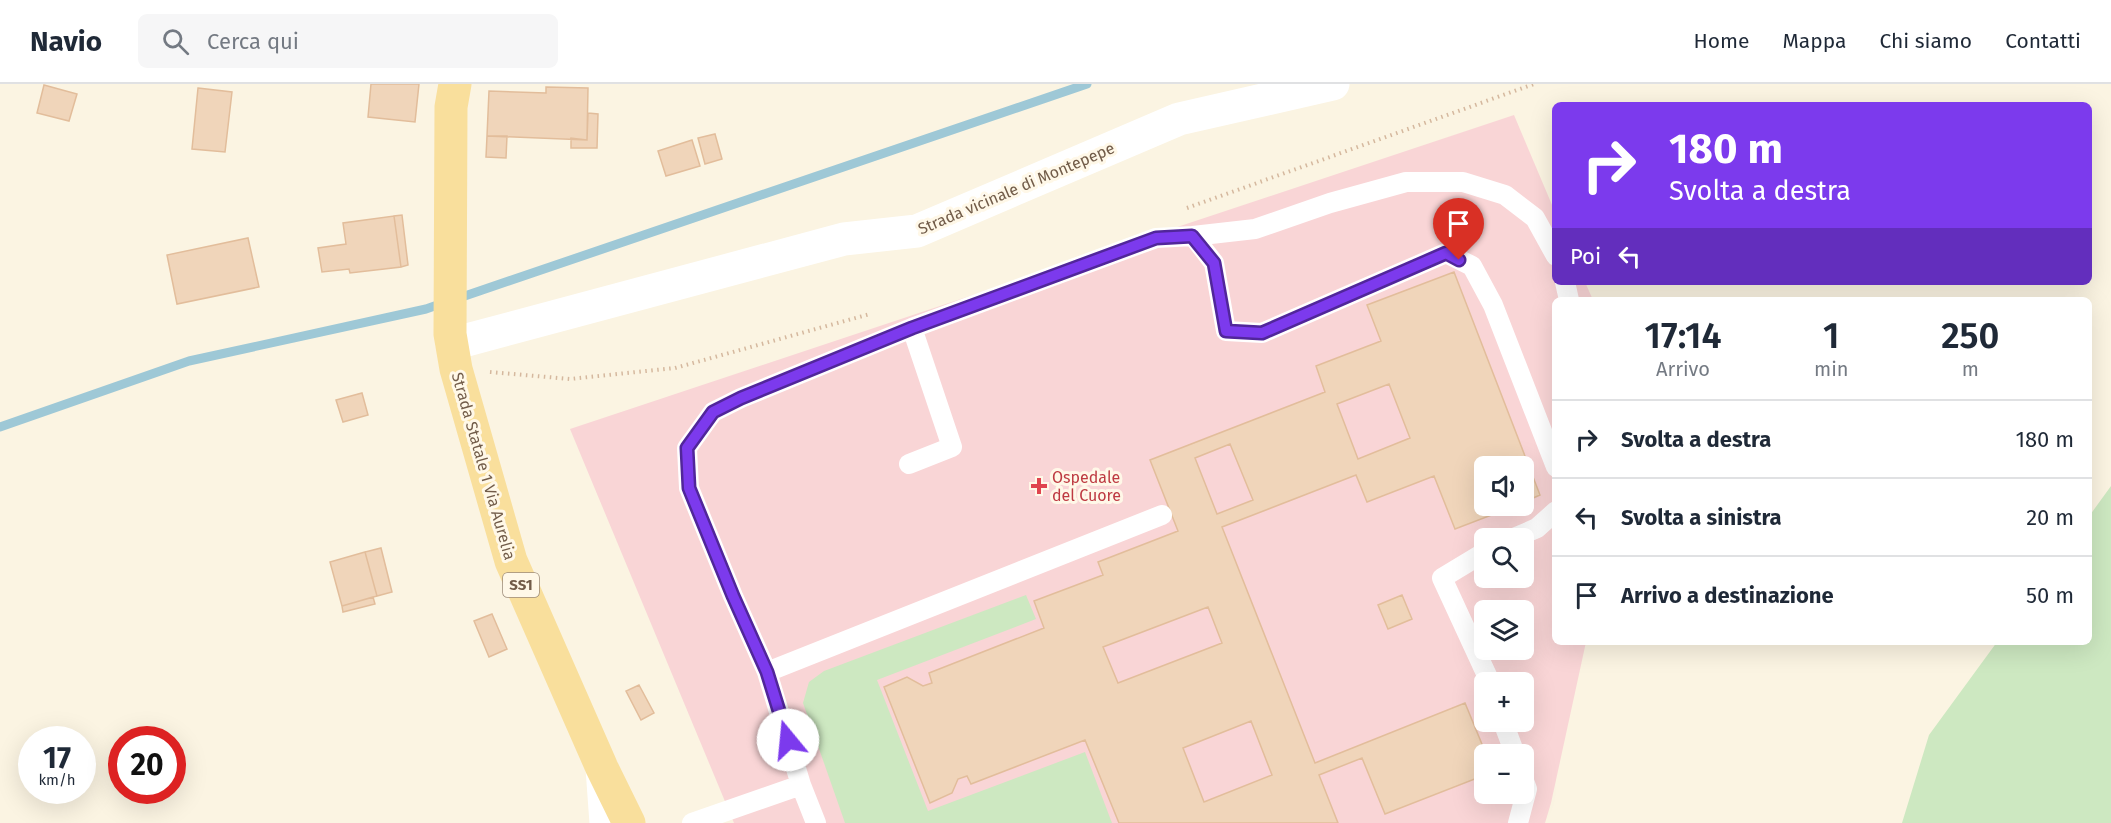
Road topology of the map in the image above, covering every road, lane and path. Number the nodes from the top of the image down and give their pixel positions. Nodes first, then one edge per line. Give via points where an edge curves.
1 (455, 84) edge
2 (1333, 84) edge
3 (1534, 84) edge
4 (1187, 208) dead end
5 (1192, 236) junction
6 (1552, 249) edge
7 (871, 314) dead end
8 (912, 328) junction
9 (452, 349) junction
10 (1552, 457) edge
11 (909, 464) dead end
12 (1162, 515) dead end
13 (1552, 515) edge
14 (1534, 529) edge
15 (1474, 559) edge
16 (767, 672) junction
17 (1485, 672) edge
18 (602, 768) junction
19 (801, 785) junction
20 (1523, 804) edge
21 (606, 823) edge
22 (629, 823) edge
23 (692, 823) edge
24 (816, 823) edge
25 (1518, 823) edge

1 - 9 main road, Strada Statale 1 Via Aurelia / SS1 via 451,107
2 - 9 street, Strada vicinale di Montepepe via 1179,119 917,231 844,239
3 - 4 path
5 - 6 lane via 1255,229 1406,182 1462,182 1505,195 1535,218
5 - 8 lane via 1156,238
5 - 10 lane via 1214,263 1226,331 1262,333 1446,253 1472,266 1493,305
7 - 9 path via 675,368 570,379
8 - 11 lane via 952,447
8 - 16 lane via 713,412 687,448 689,488
9 - 18 main road, Strada Statale 1 Via Aurelia / SS1 via 511,561
12 - 16 lane
13 - 14 lane
15 - 17 lane via 1442,578
16 - 19 lane
18 - 21 street
18 - 22 main road, Strada Statale 1 Via Aurelia / SS1
19 - 23 lane
19 - 24 lane
20 - 25 lane

